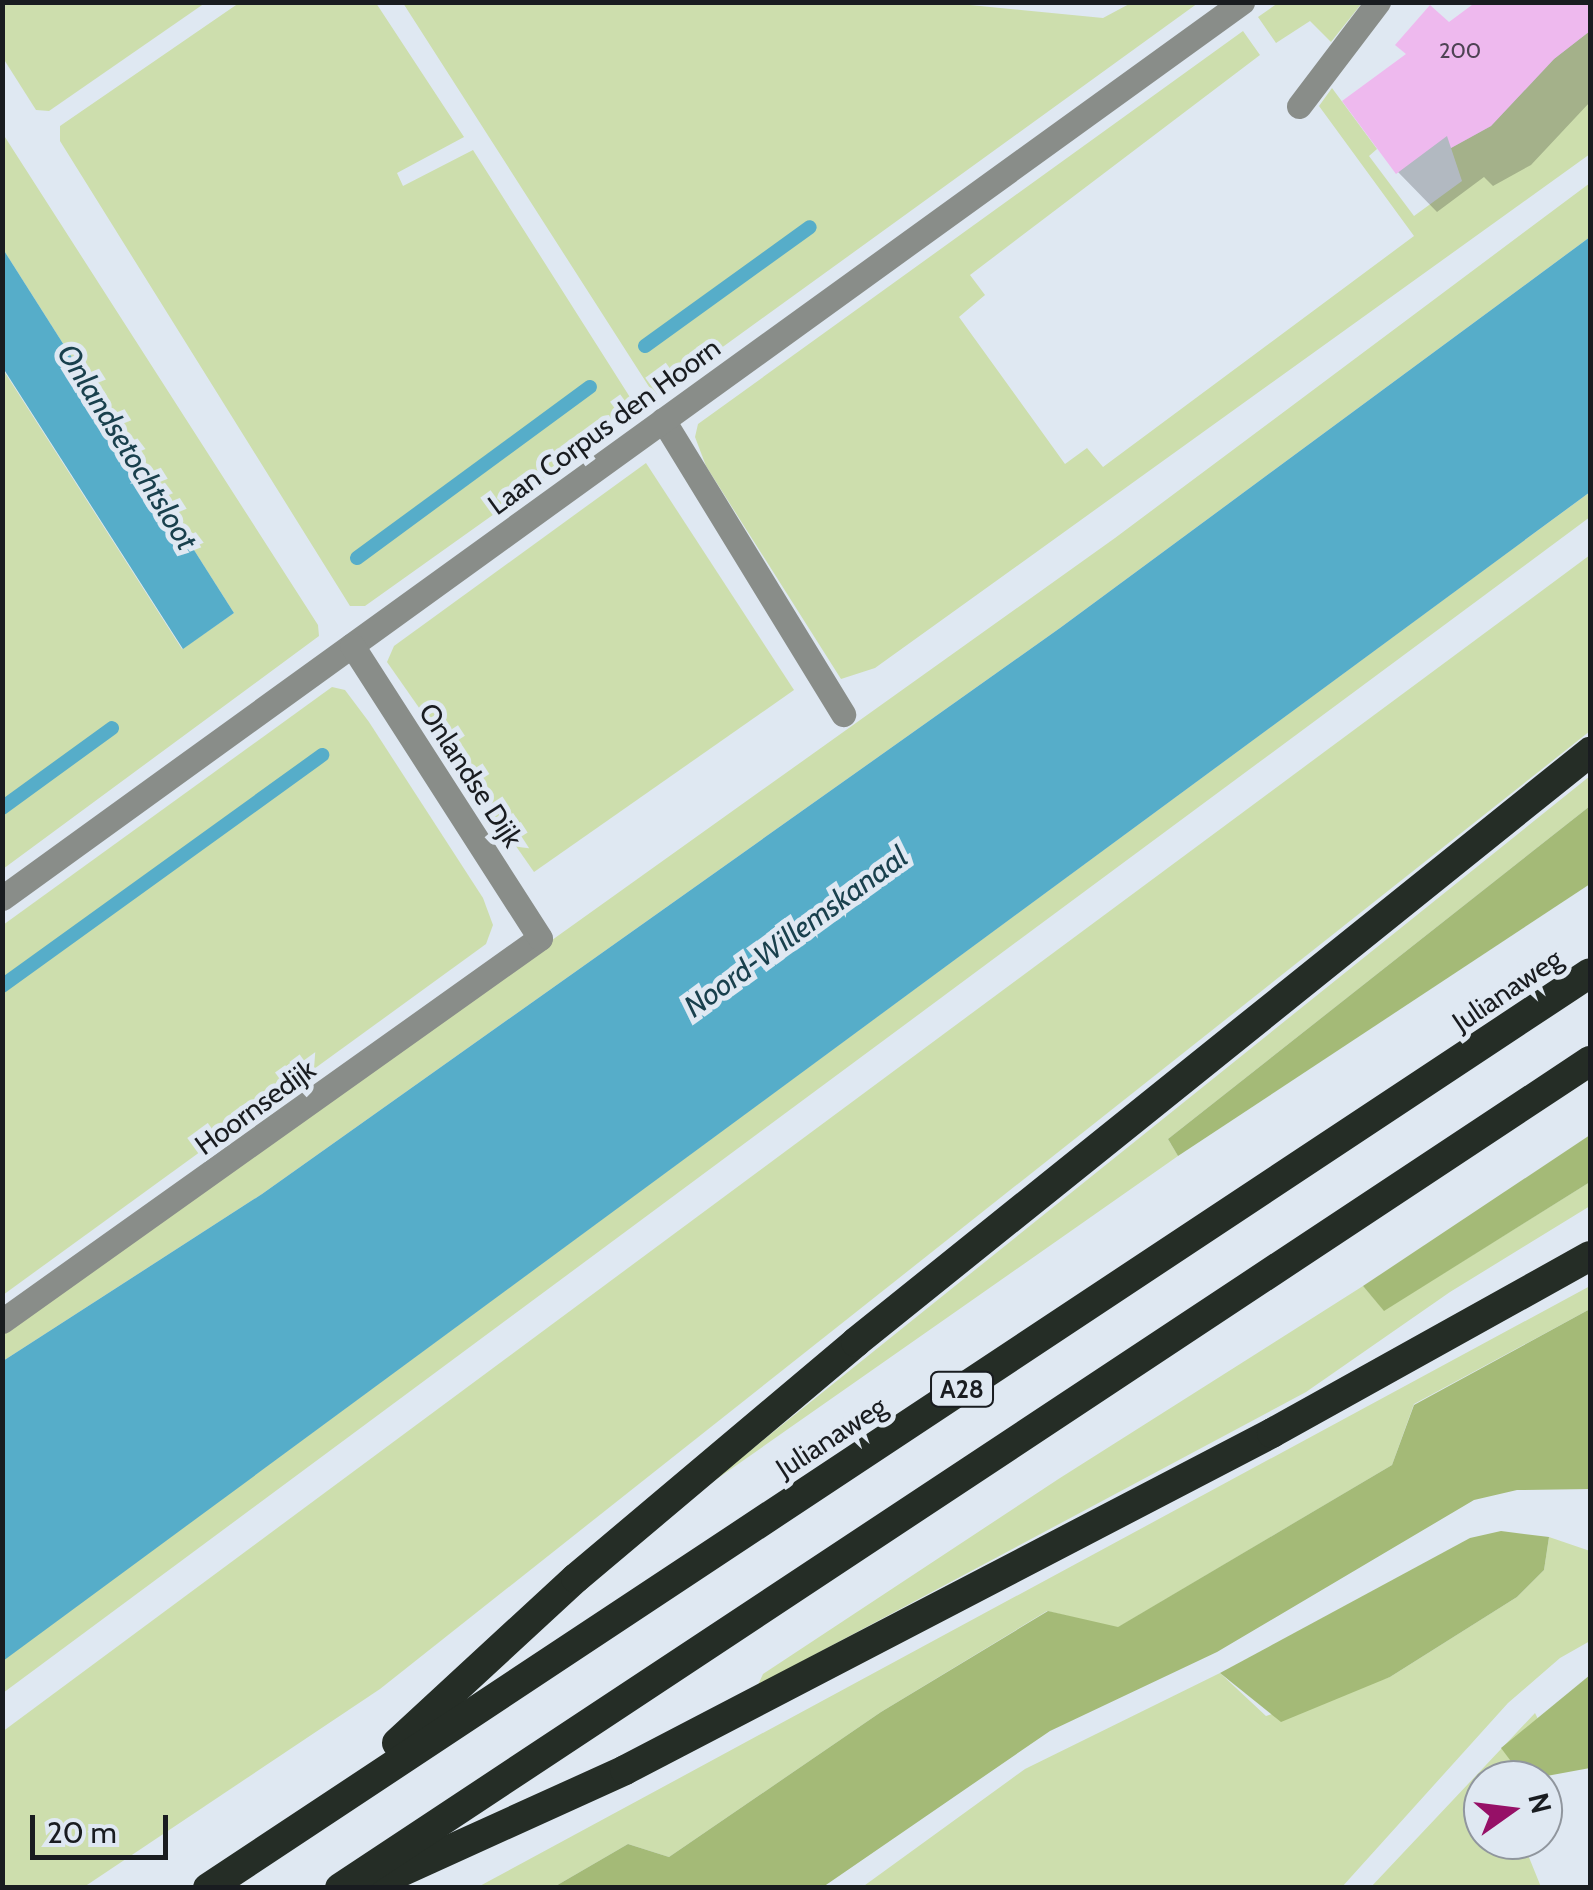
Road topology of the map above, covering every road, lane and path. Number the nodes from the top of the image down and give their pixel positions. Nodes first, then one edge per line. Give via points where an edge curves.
1 (1242, 2) edge
2 (1378, 2) edge
3 (1299, 106) dead end
4 (663, 420) junction
5 (352, 646) junction
6 (843, 714) dead end
7 (1590, 752) edge
8 (2, 898) edge
9 (540, 938) joint
10 (1590, 973) edge
11 (1590, 1061) edge
12 (1590, 1256) edge
13 (2, 1321) edge
14 (333, 1803) junction
15 (208, 1888) edge
16 (340, 1888) edge
17 (366, 1888) edge

1 - 4 street, Laan Corpus den Hoorn
2 - 3 street
4 - 5 street, Laan Corpus den Hoorn
4 - 6 street
5 - 8 street, Laan Corpus den Hoorn
5 - 9 street, Onlandse Dijk
7 - 14 highway, A28 via 841,1355 576,1578
9 - 13 street, Hoornsedijk
10 - 14 highway, Julianaweg / A28
11 - 16 highway, A28
12 - 17 highway via 1272,1434 625,1770
14 - 15 highway, Julianaweg / A28

